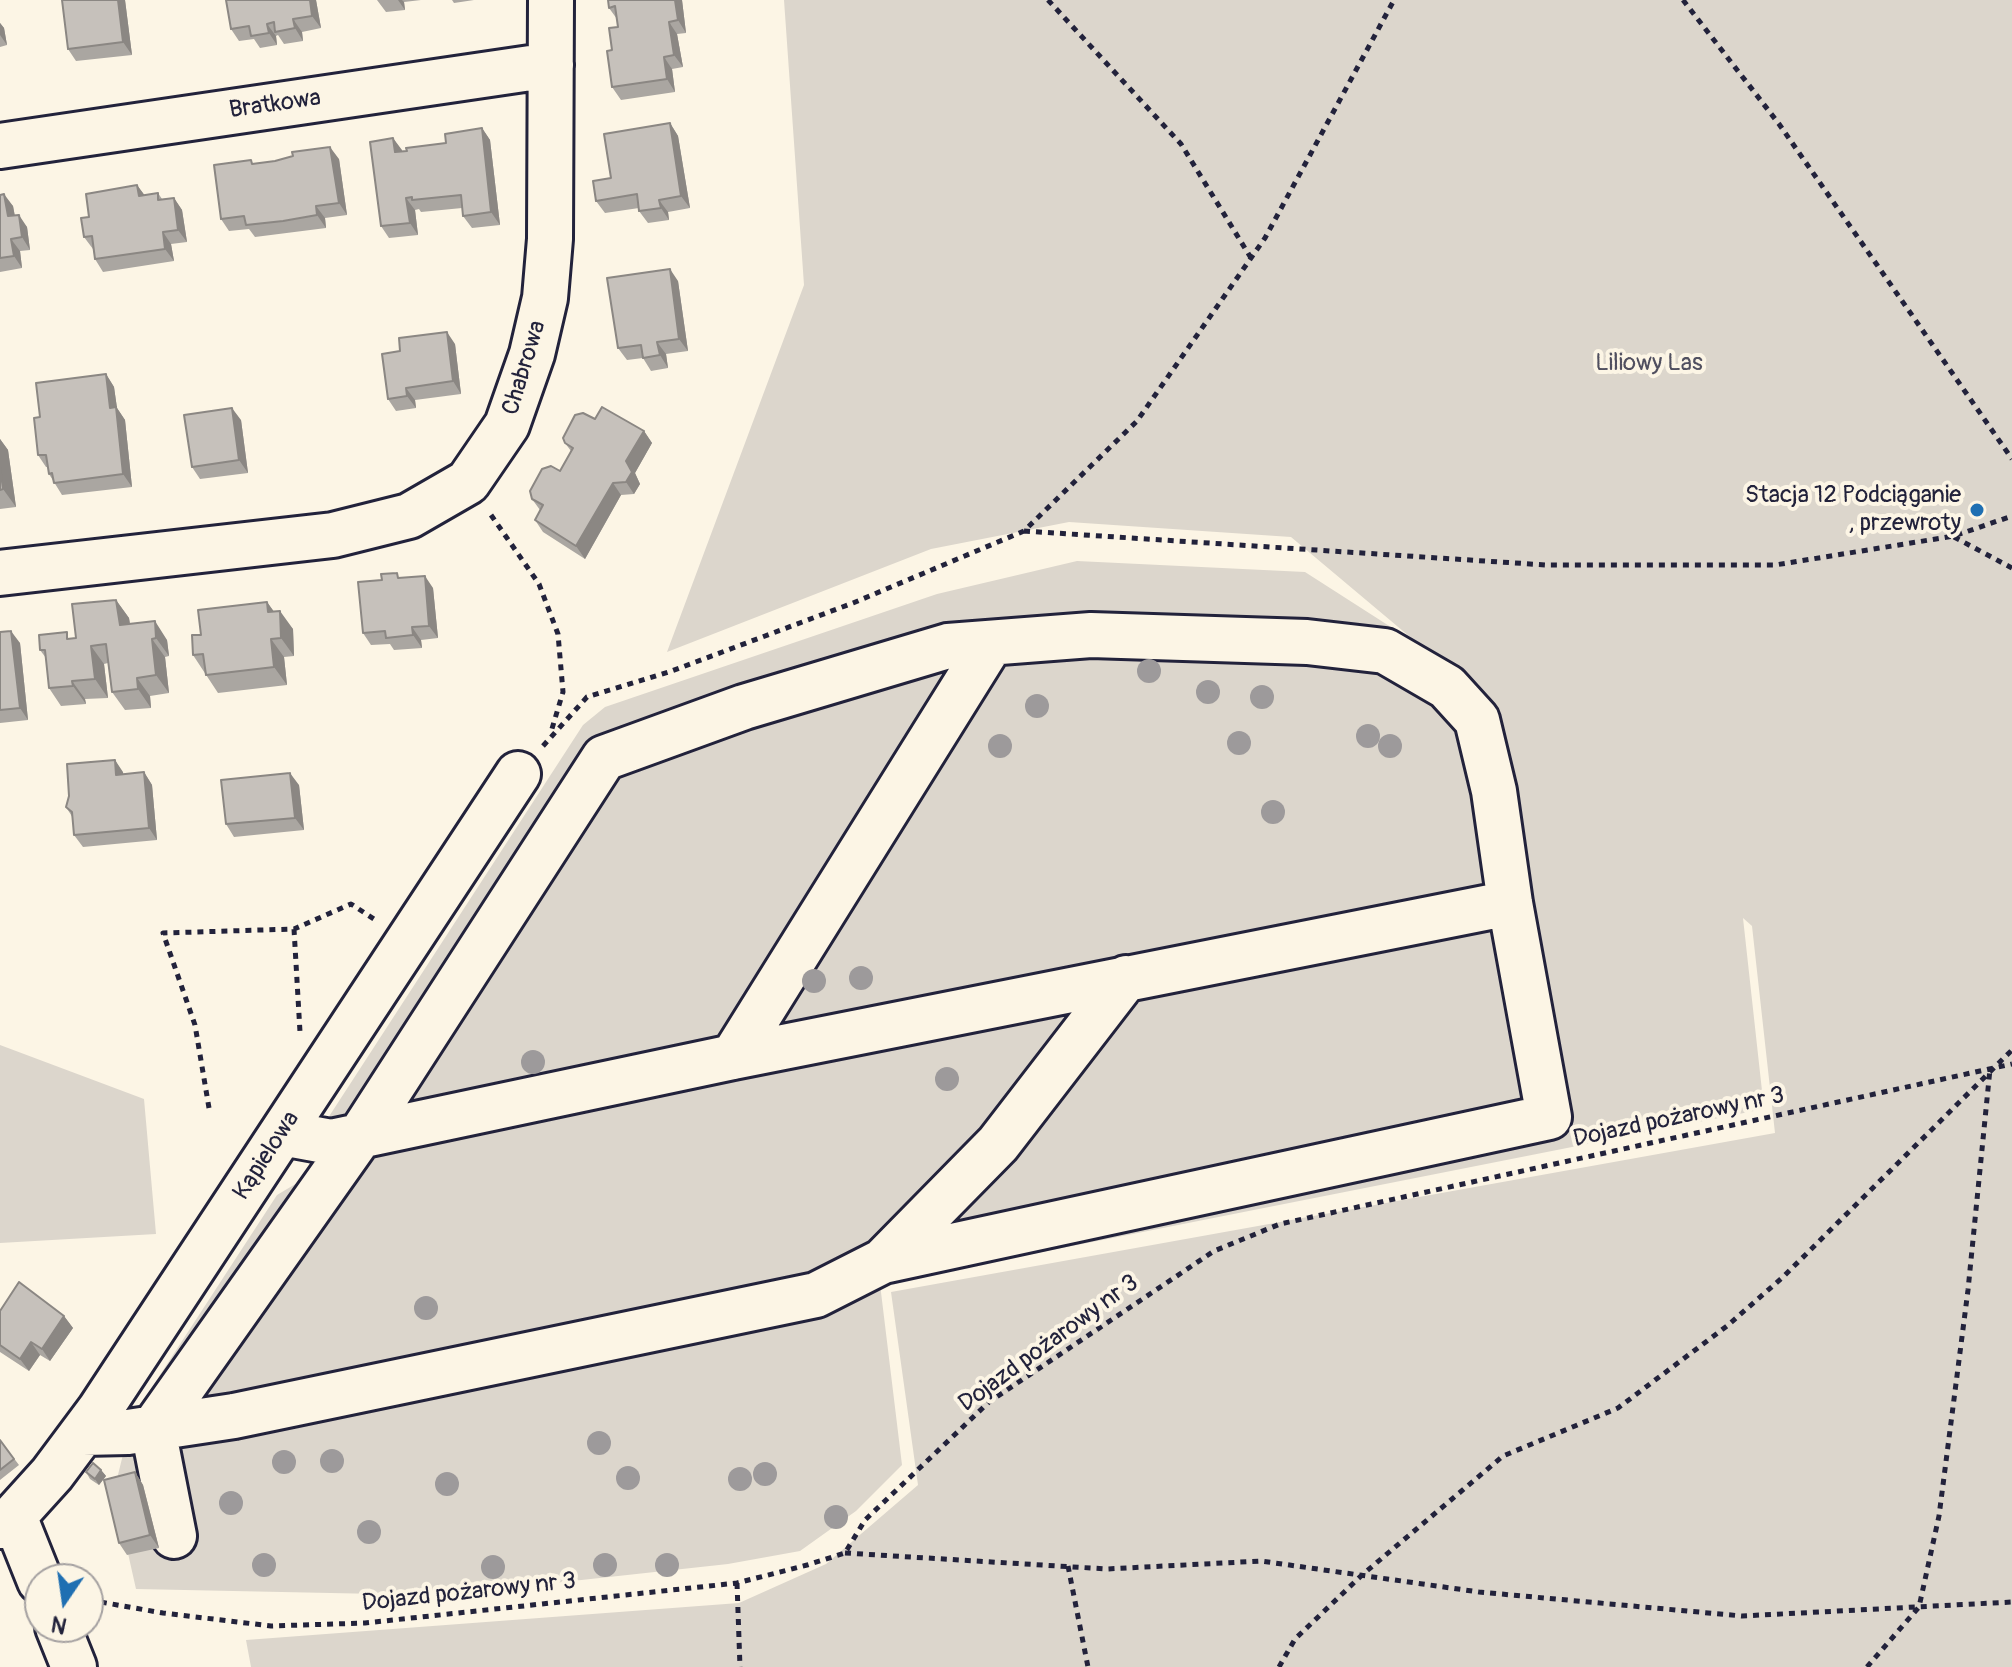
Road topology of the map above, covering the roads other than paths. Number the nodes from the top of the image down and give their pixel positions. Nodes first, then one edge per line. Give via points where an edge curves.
1 (551, 0) edge
2 (551, 65) junction
3 (0, 146) edge
4 (0, 573) edge
5 (991, 643) junction
6 (518, 774) road end
7 (1510, 903) junction
8 (1126, 978) junction
9 (733, 1057) junction
10 (282, 1133) junction
11 (360, 1136) junction
12 (883, 1261) junction
13 (153, 1429) junction
14 (83, 1433) junction
15 (7, 1521) edge
16 (174, 1536) dead end
17 (30, 1563) edge
18 (64, 1643) edge
19 (74, 1667) edge

1 - 2 street, Chabrowa
2 - 3 street, Bratkowa
2 - 4 street, Chabrowa via 545,298 507,425 468,482 409,516 333,535
5 - 7 street via 1091,635 1307,642 1385,651 1447,687 1477,720 1494,791
5 - 9 street
5 - 11 street via 948,646 744,707 604,758
6 - 10 street, Kąpielowa
7 - 8 street
7 - 12 street via 1549,1117
8 - 9 street
8 - 12 street via 998,1144
9 - 11 street
10 - 11 street via 331,1142
10 - 14 street, Kąpielowa
11 - 13 street
12 - 13 street via 816,1295
13 - 14 street
13 - 16 street
14 - 15 street, Kąpielowa
15 - 17 street
18 - 19 street

